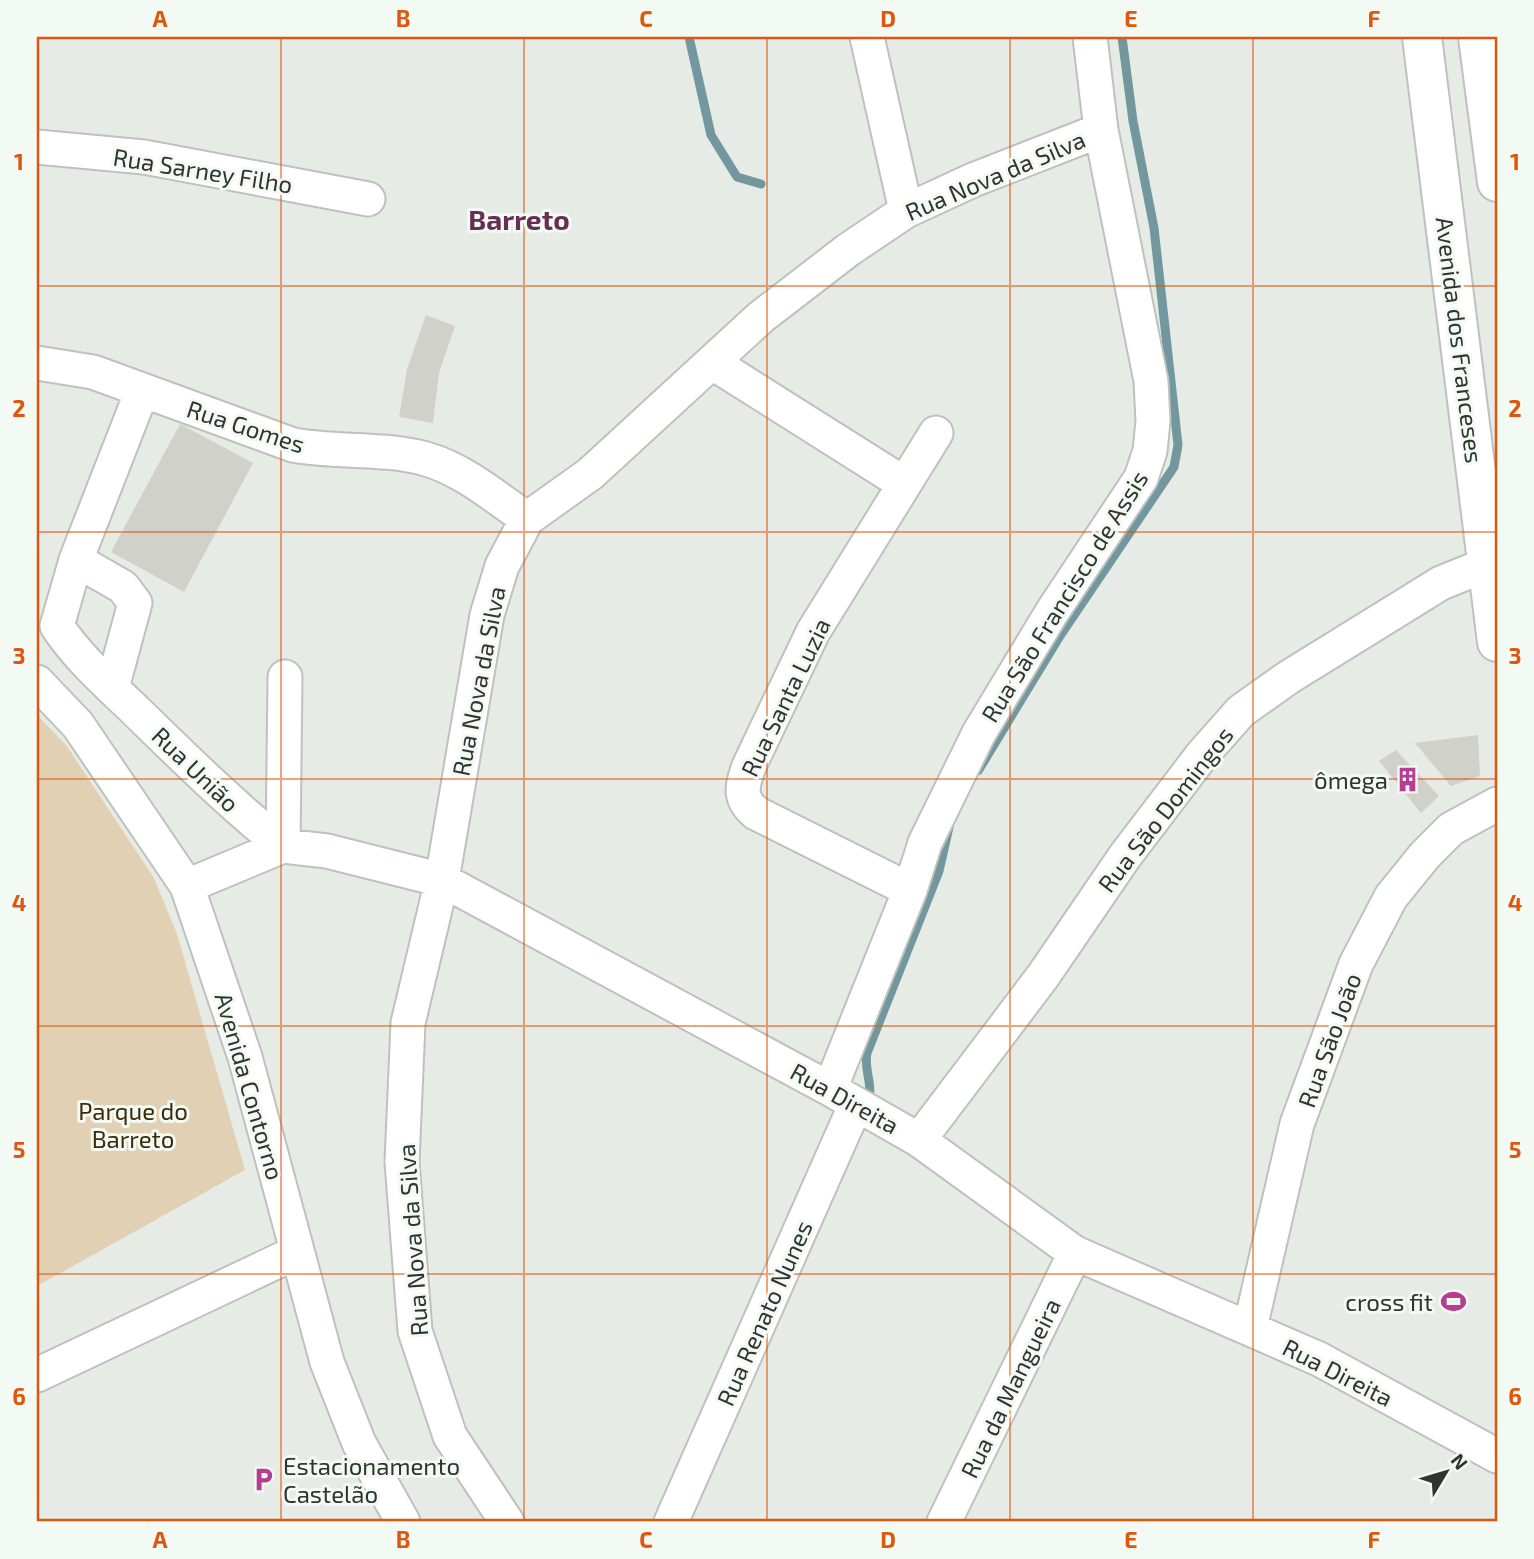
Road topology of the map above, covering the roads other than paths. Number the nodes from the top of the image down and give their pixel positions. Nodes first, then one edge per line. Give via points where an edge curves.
1 (867, 37) edge
2 (1090, 37) edge
3 (1422, 37) edge
4 (1478, 37) edge
5 (1101, 130) junction
6 (37, 147) edge
7 (1497, 182) edge
8 (369, 199) dead end
9 (906, 211) junction
10 (37, 362) edge
11 (713, 363) junction
12 (142, 391) junction
13 (936, 433) dead end
14 (903, 483) junction
15 (527, 519) junction
16 (76, 560) junction
17 (1488, 564) junction
18 (1497, 642) edge
19 (285, 677) dead end
20 (37, 682) edge
21 (112, 688) junction
22 (1497, 804) edge
23 (283, 846) junction
24 (442, 880) junction
25 (187, 886) junction
26 (910, 890) junction
27 (857, 1104) junction
28 (919, 1140) junction
29 (298, 1252) junction
30 (1075, 1253) junction
31 (1250, 1328) junction
32 (37, 1375) edge
33 (1491, 1449) edge
34 (403, 1522) edge
35 (507, 1522) edge
36 (671, 1522) edge
37 (944, 1522) edge

1 - 9 street
2 - 5 street, Rua São Francisco de Assis
3 - 17 main road, Avenida dos Franceses
4 - 7 main road
5 - 9 street, Rua Nova da Silva
5 - 26 street, Rua São Francisco de Assis via 1151,381 1150,451 1141,478 979,733 925,843
6 - 8 street, Rua Sarney Filho via 144,157
9 - 11 street, Rua Nova da Silva via 761,317
10 - 12 street, Rua Gomes via 93,372
11 - 14 street
11 - 15 street, Rua Nova da Silva via 590,474
12 - 15 street, Rua Gomes via 293,446 426,459 461,474
12 - 16 street, Rua União
13 - 14 street, Rua Santa Luzia
14 - 26 street, Rua Santa Luzia via 813,632 741,790 756,813
15 - 24 street, Rua Nova da Silva via 502,566 487,615
16 - 21 street, Rua União via 57,626
16 - 21 street via 123,587 135,603
17 - 18 main road, Avenida dos Franceses
17 - 28 street, Rua São Domingos via 1441,583 1241,712 1125,856 1043,976
19 - 23 street
20 - 25 street, Avenida Contorno via 78,725
21 - 23 street, Rua União via 222,797
22 - 31 street, Rua São João via 1451,829 1425,855 1391,897 1356,964 1297,1124
23 - 24 street, Rua Direita via 327,850
23 - 25 street, Rua Direita
24 - 27 street, Rua Direita
24 - 35 street, Rua Nova da Silva via 408,1023 402,1162 415,1331 450,1436
25 - 29 street, Avenida Contorno via 245,1058
26 - 27 street, Rua São Francisco de Assis
27 - 28 street, Rua Direita
27 - 36 street, Rua Renato Nunes
28 - 30 street, Rua Direita
29 - 32 street
29 - 34 street, Avenida Contorno via 327,1362 359,1443
30 - 31 street, Rua Direita
30 - 37 street, Rua da Mangueira
31 - 33 street, Rua Direita

